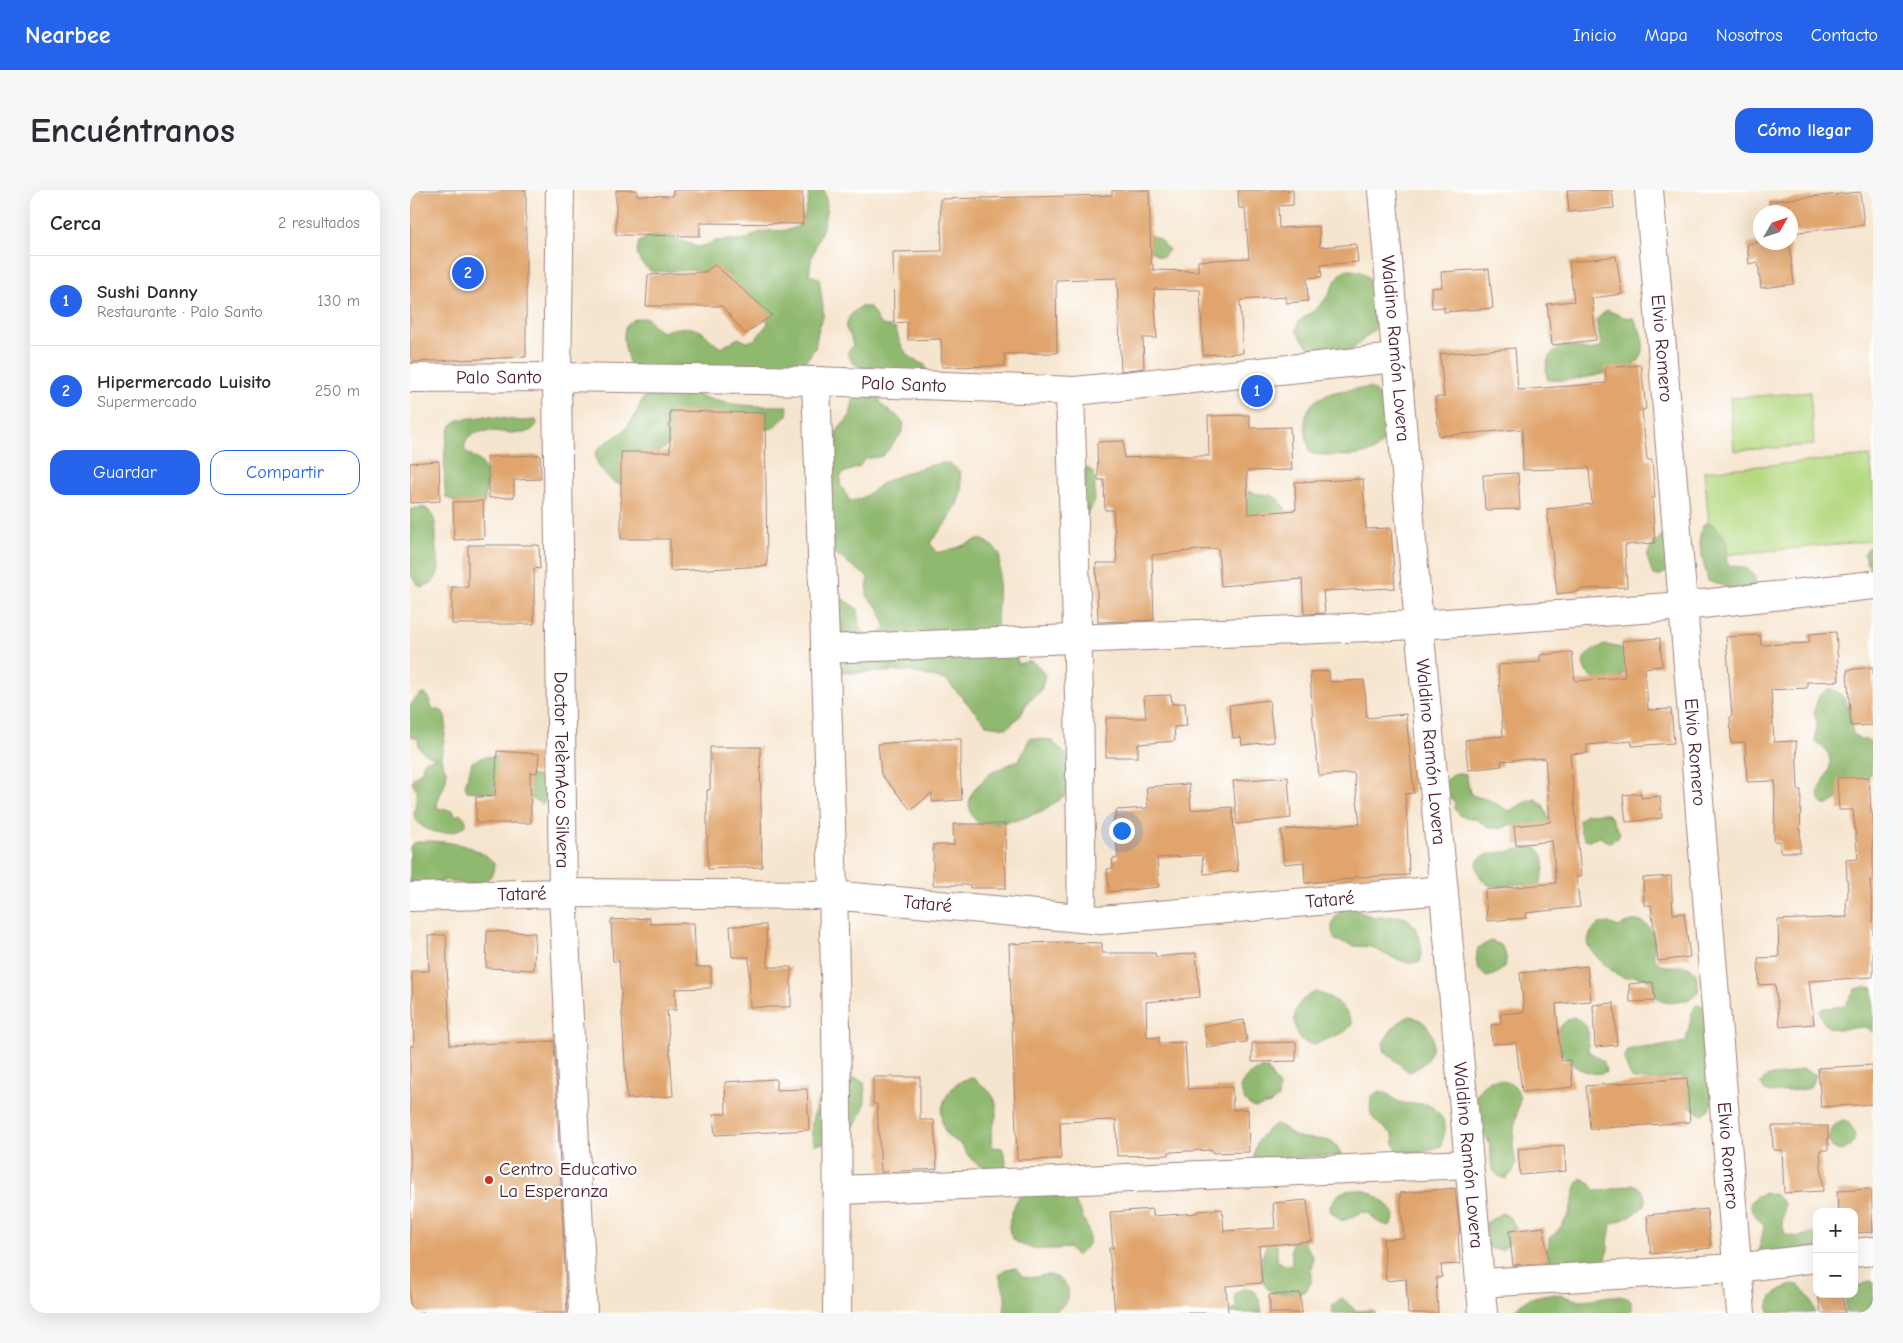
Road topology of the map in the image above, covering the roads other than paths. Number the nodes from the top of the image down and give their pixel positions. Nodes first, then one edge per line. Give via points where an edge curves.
1 (560, 190) edge
2 (1382, 190) edge
3 (1649, 190) edge
4 (1396, 358) junction
5 (557, 377) junction
6 (410, 378) edge
7 (816, 381) junction
8 (1070, 391) junction
9 (1873, 585) edge
10 (1684, 606) junction
11 (1419, 625) junction
12 (1077, 639) junction
13 (825, 649) junction
14 (1444, 890) junction
15 (563, 892) junction
16 (832, 895) junction
17 (410, 897) edge
18 (1082, 918) junction
19 (1469, 1164) junction
20 (839, 1190) junction
21 (1873, 1251) edge
22 (1858, 1253) edge
23 (1813, 1258) edge
24 (1736, 1268) junction
25 (1480, 1283) junction
26 (583, 1313) edge
27 (838, 1313) edge
28 (1483, 1313) edge
29 (1741, 1313) edge

1 - 5 street, Doctor TelèmAco Silvera
2 - 4 street, Waldino Ramón Lovera
3 - 10 street, Elvio Romero
4 - 8 street, Palo Santo
4 - 11 street, Waldino Ramón Lovera
5 - 6 street, Palo Santo
5 - 7 street, Palo Santo
5 - 15 street, Doctor TelèmAco Silvera
7 - 8 street, Palo Santo
7 - 13 street
8 - 12 street
9 - 10 street
10 - 11 street
10 - 24 street, Elvio Romero
11 - 12 street
11 - 14 street, Waldino Ramón Lovera
12 - 13 street
12 - 18 street
13 - 16 street
14 - 18 street, Tataré via 1101,920
14 - 19 street, Waldino Ramón Lovera
15 - 16 street, Tataré
15 - 17 street, Tataré
15 - 26 street, Doctor TelèmAco Silvera
16 - 18 street, Tataré
16 - 20 street
19 - 20 street
19 - 25 street, Waldino Ramón Lovera
20 - 27 street
21 - 22 street
23 - 24 street
24 - 25 street
24 - 29 street, Elvio Romero
25 - 28 street, Waldino Ramón Lovera

